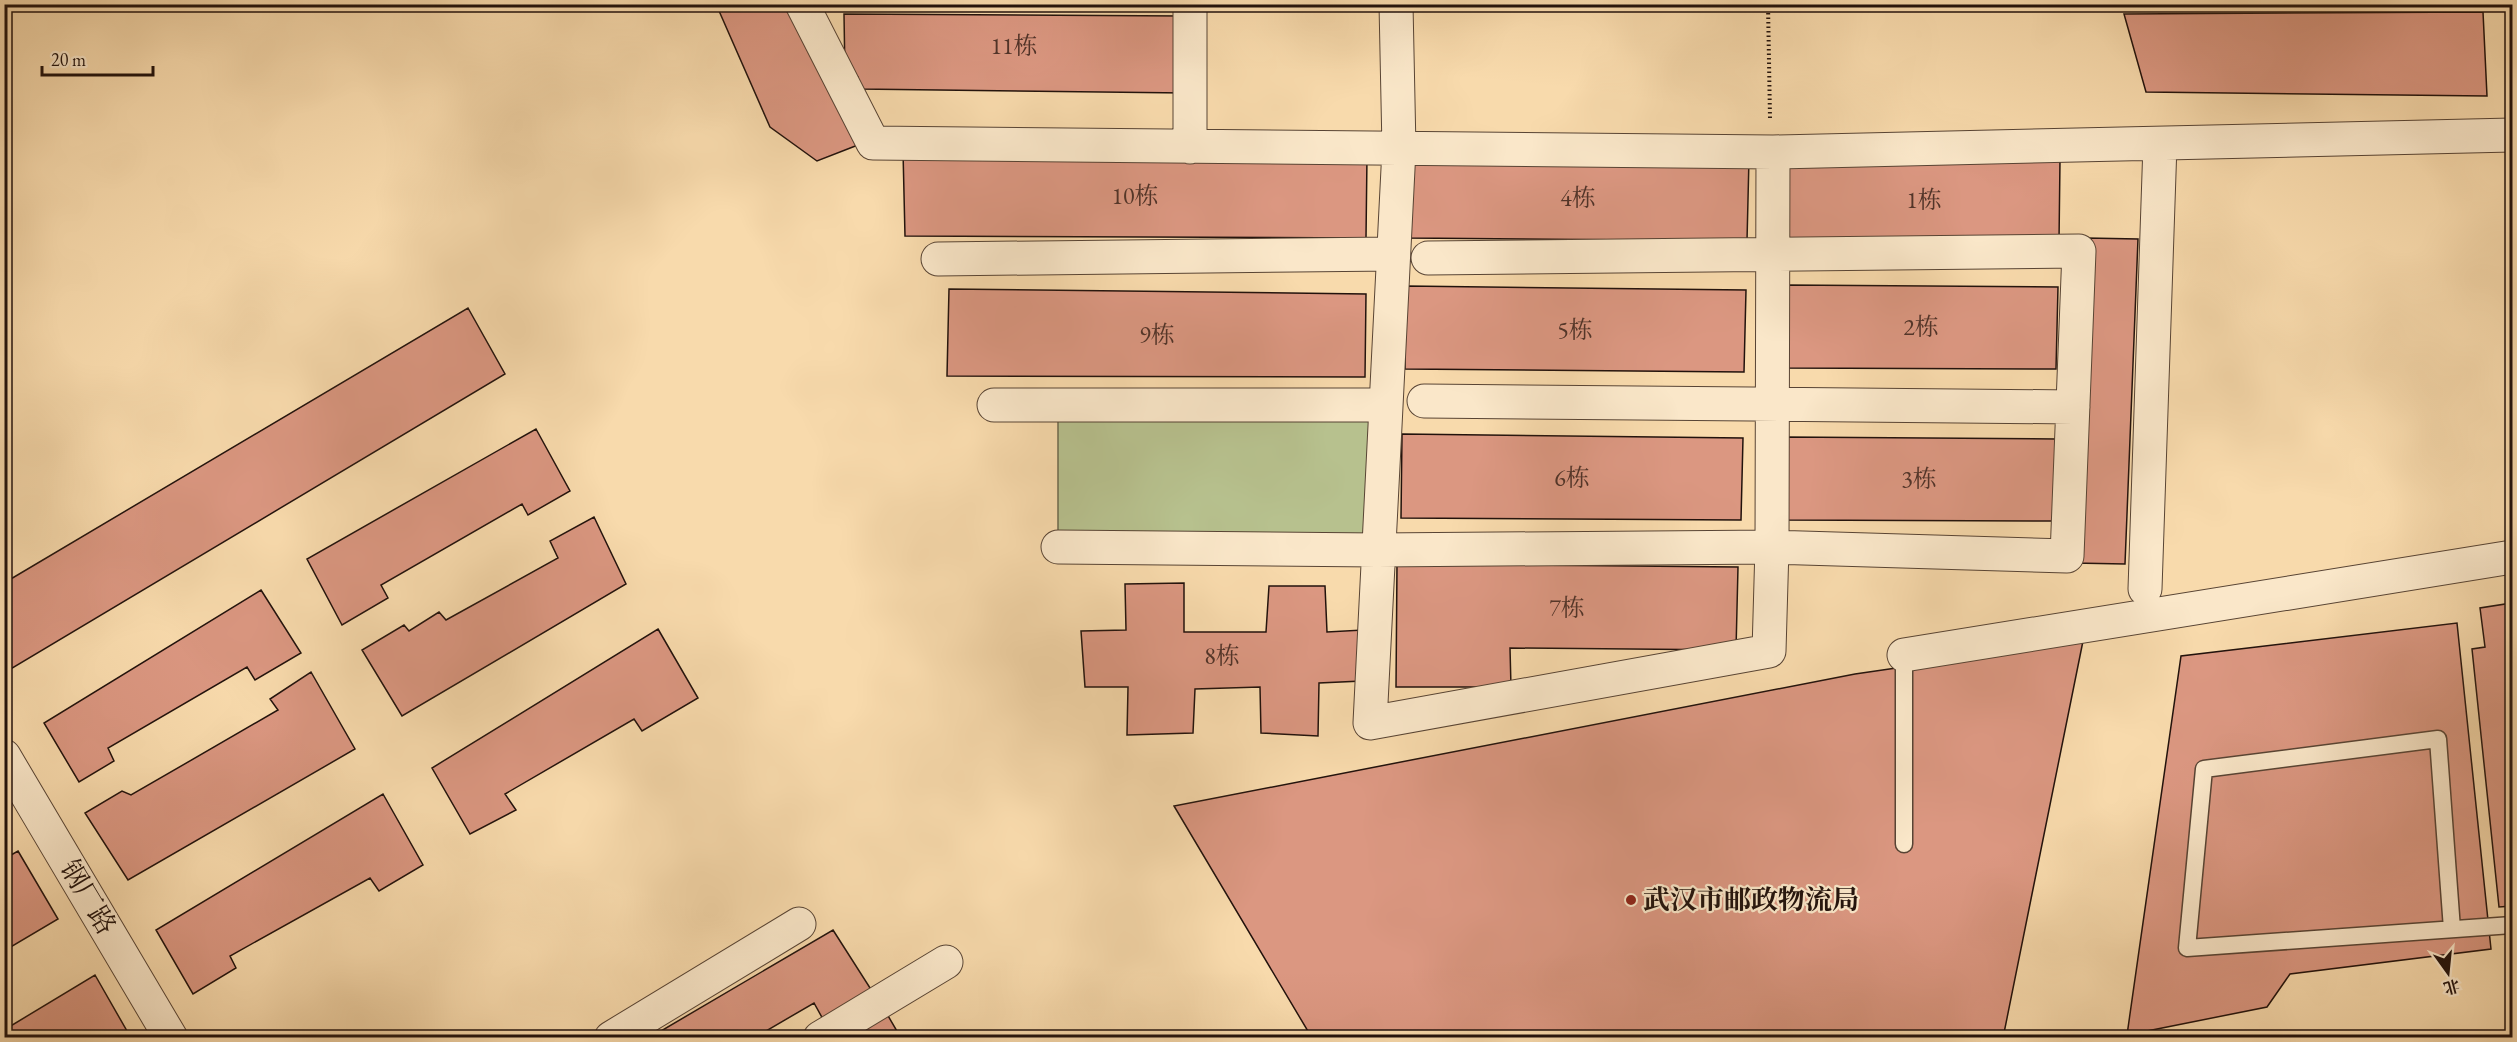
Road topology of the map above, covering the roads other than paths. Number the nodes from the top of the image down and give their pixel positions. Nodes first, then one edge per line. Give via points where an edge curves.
1 (802, 4) edge
2 (1190, 4) edge
3 (1396, 4) edge
4 (2512, 135) edge
5 (2160, 144) junction
6 (1190, 147) junction
7 (1399, 149) junction
8 (1773, 152) junction
9 (1773, 253) junction
10 (1393, 255) junction
11 (1428, 258) dead end
12 (938, 260) dead end
13 (1424, 401) dead end
14 (1772, 403) junction
15 (994, 405) dead end
16 (1385, 405) junction
17 (2073, 407) junction
18 (1058, 546) dead end
19 (1772, 547) junction
20 (1377, 550) junction
21 (2512, 556) edge
22 (2145, 589) dead end
23 (1904, 655) joint
24 (4, 756) edge
25 (1904, 844) dead end
26 (799, 924) dead end
27 (2512, 925) edge
28 (2452, 929) junction
29 (946, 962) dead end
30 (171, 1038) edge
31 (611, 1038) edge
32 (820, 1038) edge

1 - 6 street via 873,143
2 - 6 street
3 - 7 street
4 - 5 street
5 - 8 street
5 - 22 street
6 - 7 street
7 - 8 street
7 - 10 street
8 - 9 street
9 - 11 street
9 - 14 street
9 - 17 street via 2079,251
10 - 12 street
10 - 16 street
13 - 14 street
14 - 17 street
14 - 19 street
15 - 16 street
16 - 20 street
17 - 19 street via 2067,556
18 - 20 street
19 - 20 street
19 - 20 street via 1768,651 1370,723
21 - 23 street
23 - 25 lane
24 - 30 street, 钢厂路
26 - 31 street
27 - 28 lane
28 - 28 lane via 2187,948 2204,769 2438,739
29 - 32 street

